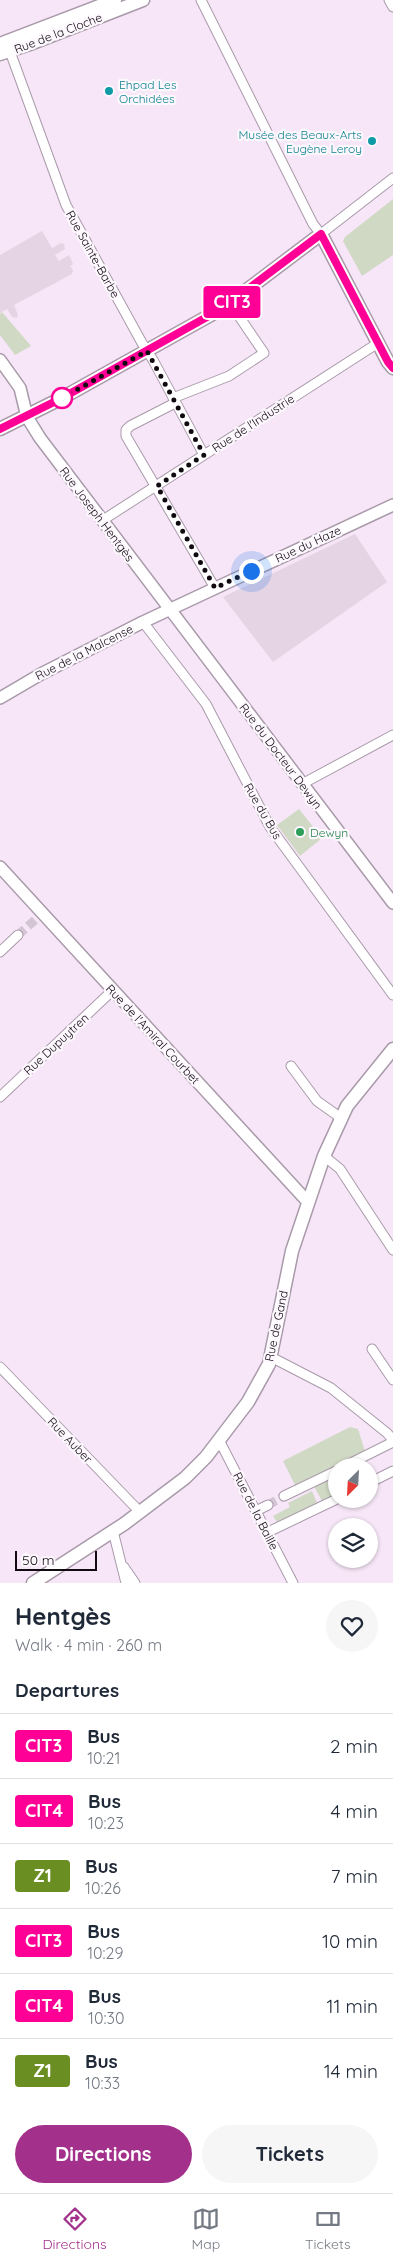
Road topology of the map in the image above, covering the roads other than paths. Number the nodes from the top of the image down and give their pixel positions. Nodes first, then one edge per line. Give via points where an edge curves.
1 (115, 0) edge
2 (143, 0) edge
3 (200, 0) edge
4 (389, 0) edge
5 (393, 7) edge
6 (4, 47) edge
7 (393, 178) edge
8 (321, 234) junction
9 (230, 303) junction
10 (378, 343) junction
11 (147, 351) junction
12 (0, 360) edge
13 (393, 368) edge
14 (174, 401) junction
15 (27, 417) junction
16 (0, 429) edge
17 (204, 455) junction
18 (157, 486) junction
19 (393, 505) edge
20 (103, 520) junction
21 (215, 588) junction
22 (170, 610) junction
23 (143, 622) junction
24 (0, 698) edge
25 (393, 735) edge
26 (302, 784) junction
27 (0, 866) edge
28 (393, 903) edge
29 (18, 935) tunnel mouth
30 (0, 952) edge
31 (113, 990) junction
32 (393, 995) edge
33 (393, 1049) edge
34 (291, 1066) dead end
35 (0, 1097) edge
36 (341, 1118) junction
37 (324, 1156) junction
38 (307, 1201) junction
39 (393, 1250) edge
40 (372, 1349) dead end
41 (271, 1357) junction
42 (0, 1368) edge
43 (393, 1380) edge
44 (219, 1440) junction
45 (393, 1441) edge
46 (360, 1458) edge
47 (393, 1471) edge
48 (328, 1475) edge
49 (378, 1478) edge
50 (284, 1496) tunnel mouth
51 (328, 1503) edge
52 (268, 1505) tunnel mouth
53 (256, 1511) junction
54 (140, 1512) junction
55 (113, 1531) junction
56 (268, 1532) junction
57 (122, 1564) junction
58 (33, 1583) edge
59 (126, 1583) edge
60 (135, 1583) edge
61 (293, 1583) edge

1 - 6 main road, Rue de la Cloche
2 - 6 main road, Rue de la Cloche
3 - 8 street
4 - 5 street
6 - 11 street, Rue Sainte-Barbe via 66,205
7 - 8 street
8 - 9 main road
8 - 10 main road
9 - 11 main road
9 - 14 street via 264,352 229,376
10 - 13 main road
10 - 17 street, Rue de l'Industrie
11 - 14 street, Rue Sainte-Barbe
11 - 15 main road
12 - 15 street via 20,388
14 - 17 street, Rue Sainte-Barbe
14 - 18 street via 126,430 128,440
15 - 16 main road
15 - 20 street, Rue Joseph Hentgès
17 - 18 street, Rue de l'Industrie
18 - 20 street, Rue de l'Industrie
18 - 21 street
19 - 21 street, Rue du Haze
20 - 22 street, Rue Joseph Hentgès
21 - 22 street, Rue du Haze
22 - 23 street, Rue de la Malcense
22 - 26 street, Rue du Docteur Dewyn
23 - 24 street, Rue de la Malcense
23 - 32 street, Rue du Bus via 206,704 270,827
25 - 26 street
26 - 28 street, Rue du Docteur Dewyn
27 - 31 street, Rue de l'Amiral Courbet via 39,916
29 - 30 street
31 - 35 street, Rue Dupuytren
31 - 38 street, Rue de l'Amiral Courbet
33 - 36 main road, Rue de Gand
34 - 36 street via 317,1101
36 - 37 main road, Rue de Gand
37 - 38 main road, Rue de Gand
37 - 39 street via 340,1169
38 - 41 main road, Rue de Gand via 290,1262
40 - 43 street
41 - 44 main road, Rue de Gand via 263,1378
41 - 45 street via 335,1390 388,1433
42 - 54 street, Rue Auber
44 - 53 street, Rue de la Baille
44 - 54 main road, Rue de Gand via 185,1478
45 - 46 street
47 - 49 street
48 - 50 street
51 - 56 street
52 - 53 street
53 - 56 street, Rue de la Baille
54 - 55 main road, Rue de Gand
55 - 57 street
55 - 58 main road, Rue de Gand
56 - 61 street, Rue de la Baille
57 - 59 street
57 - 60 street

